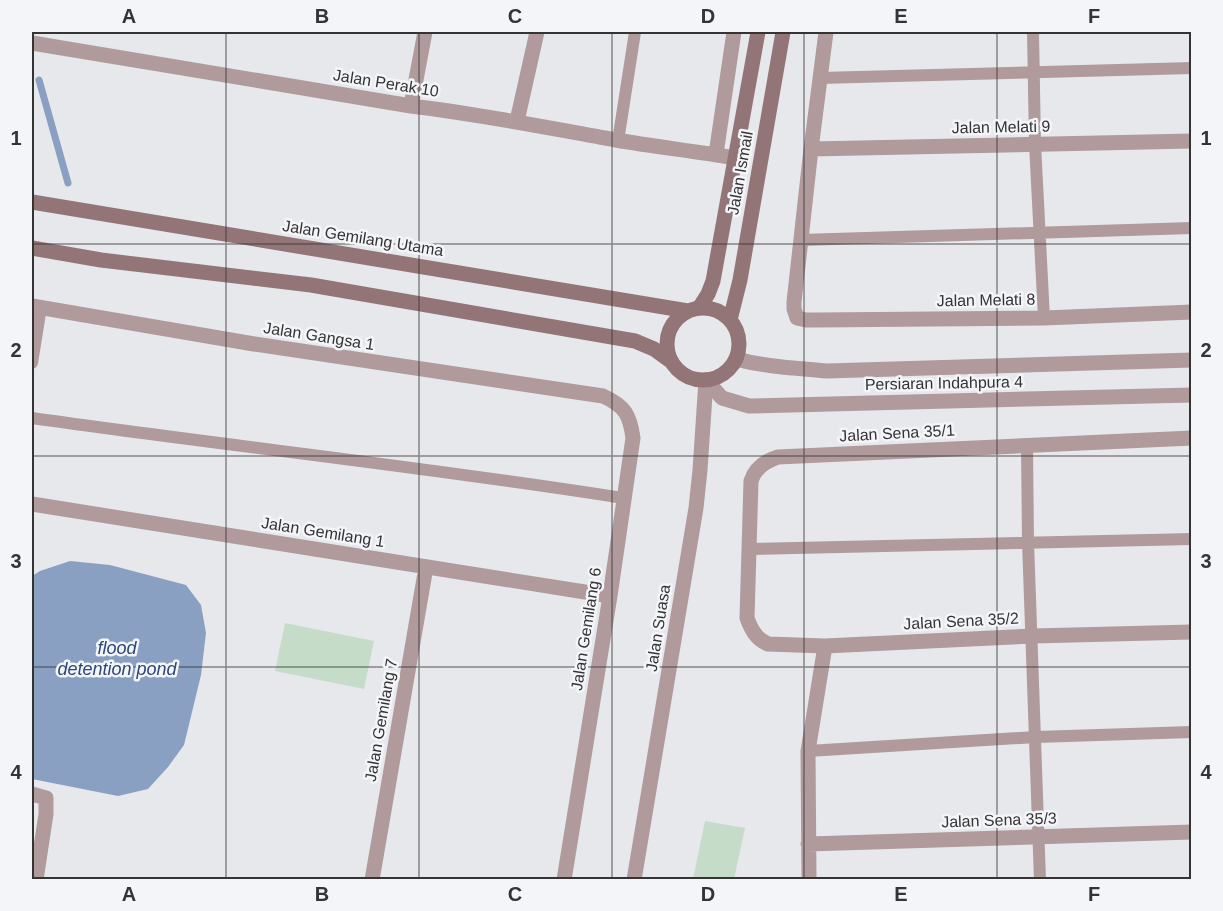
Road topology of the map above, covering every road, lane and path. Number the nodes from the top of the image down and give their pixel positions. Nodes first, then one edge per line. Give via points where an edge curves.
1 (425, 32) edge
2 (537, 32) edge
3 (635, 32) edge
4 (734, 32) edge
5 (758, 32) edge
6 (783, 32) edge
7 (826, 32) edge
8 (1034, 32) edge
9 (32, 43) edge
10 (1191, 68) edge
11 (1034, 71) junction
12 (820, 78) junction
13 (411, 106) junction
14 (517, 121) junction
15 (618, 141) junction
16 (1191, 141) edge
17 (1035, 144) junction
18 (811, 148) junction
19 (716, 154) junction
20 (735, 158) junction
21 (32, 202) edge
22 (1191, 228) edge
23 (1040, 233) junction
24 (801, 240) junction
25 (32, 248) edge
26 (36, 307) edge
27 (694, 309) junction
28 (1191, 312) edge
29 (1044, 318) junction
30 (730, 320) junction
31 (736, 359) junction
32 (669, 360) junction
33 (1191, 360) edge
34 (32, 363) edge
35 (706, 380) junction
36 (1191, 395) edge
37 (603, 396) joint
38 (32, 418) edge
39 (1191, 438) edge
40 (1027, 445) junction
41 (623, 498) junction
42 (32, 504) edge
43 (1191, 538) edge
44 (1028, 542) junction
45 (748, 549) junction
46 (426, 567) junction
47 (610, 596) junction
48 (747, 618) joint
49 (1191, 632) edge
50 (1033, 636) junction
51 (825, 646) junction
52 (1191, 732) edge
53 (1036, 737) junction
54 (808, 751) junction
55 (39, 796) edge
56 (1191, 832) edge
57 (1040, 837) junction
58 (808, 844) junction
59 (36, 879) edge
60 (372, 879) edge
61 (564, 879) edge
62 (634, 879) edge
63 (808, 879) edge
64 (1040, 879) edge

1 - 13 street
2 - 14 street
3 - 15 lane
4 - 19 street
5 - 20 main road, Jalan Ismail
6 - 30 main road, Jalan Ismail
7 - 12 street
8 - 11 lane
9 - 13 street, Jalan Perak 10
10 - 11 lane
11 - 12 lane
11 - 17 lane
12 - 18 street
13 - 14 street, Jalan Perak 10
14 - 15 street, Jalan Perak 10
15 - 19 street, Jalan Perak 10
16 - 17 street, Jalan Melati 9
17 - 18 street, Jalan Melati 9
17 - 23 lane
18 - 24 street
19 - 20 street, Jalan Perak 10
20 - 27 main road, Jalan Ismail via 713,281 708,294
21 - 27 main road, Jalan Gemilang Utama
22 - 23 lane
23 - 24 lane
23 - 29 lane
24 - 29 street, Jalan Melati 8 via 794,302 797,318
25 - 32 main road via 311,285 635,341
26 - 34 lane
26 - 37 street, Jalan Gangsa 1
27 - 30 main road via 711,308
27 - 32 main road via 674,322 667,338
28 - 29 street, Jalan Melati 8
30 - 31 main road via 739,339
31 - 33 street, Persiaran Indahpura 4 via 827,371
31 - 35 main road via 722,375
32 - 35 main road via 684,375
35 - 36 street, Persiaran Indahpura 4 via 722,398 749,406
35 - 62 street, Jalan Suasa via 696,508
37 - 41 street, Jalan Gemilang 6 via 626,412 631,424 633,438
38 - 41 lane
39 - 40 street, Jalan Sena 35/1
40 - 44 lane
40 - 45 street, Jalan Sena 35/1 via 778,457 753,474
41 - 47 street, Jalan Gemilang 6
42 - 46 street, Jalan Gemilang 1
43 - 44 lane
44 - 45 lane
44 - 50 lane
45 - 48 street, Jalan Sena 35/1
46 - 47 street, Jalan Gemilang 1
46 - 60 street, Jalan Gemilang 7
47 - 61 street, Jalan Gemilang 6
48 - 51 street, Jalan Sena 35/2 via 762,642
49 - 50 street, Jalan Sena 35/2
50 - 51 street, Jalan Sena 35/2
50 - 53 lane
51 - 54 street
52 - 53 lane
53 - 54 lane
53 - 57 lane
54 - 58 street
55 - 59 street via 46,814
56 - 57 street, Jalan Sena 35/3
57 - 58 street, Jalan Sena 35/3
57 - 64 lane
58 - 63 street

